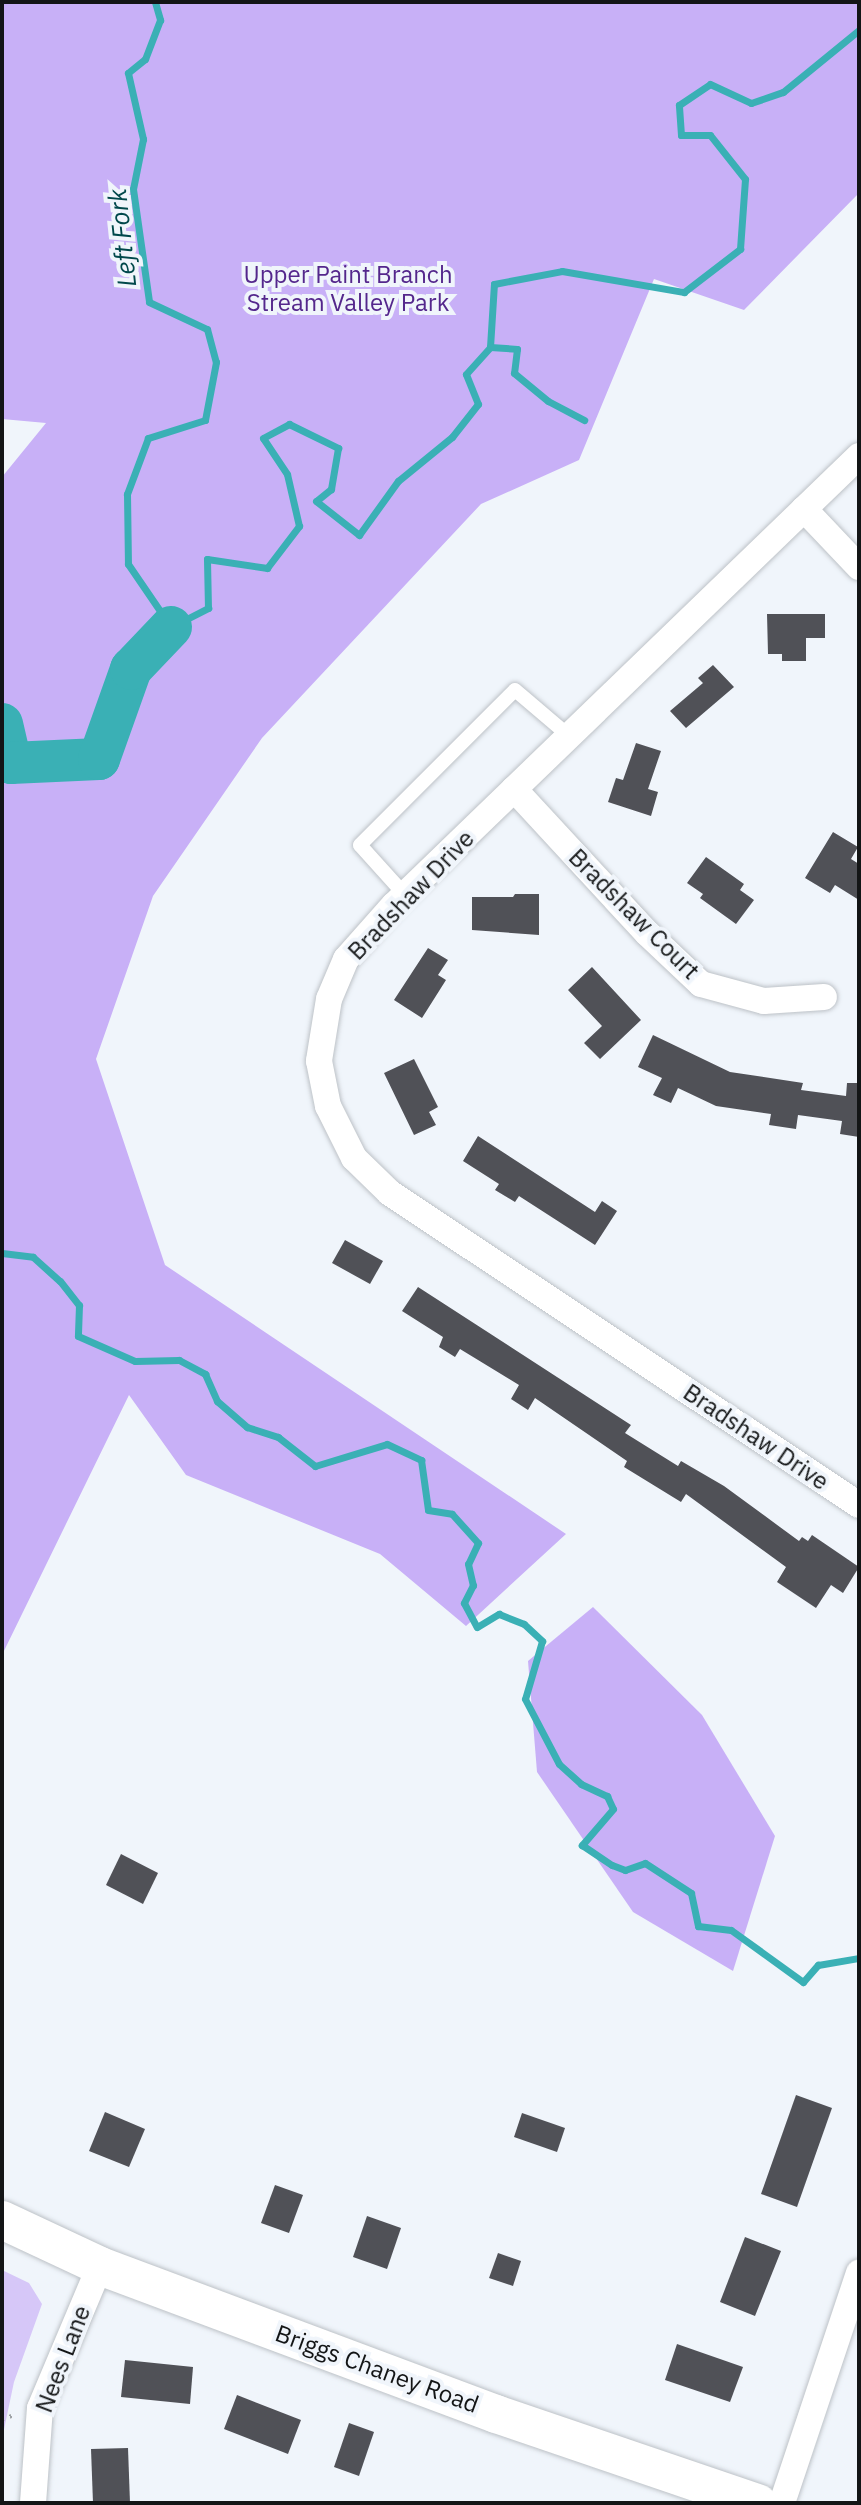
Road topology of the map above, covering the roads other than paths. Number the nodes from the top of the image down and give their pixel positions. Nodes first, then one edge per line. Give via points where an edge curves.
1 (859, 456) edge
2 (804, 509) junction
3 (859, 567) edge
4 (569, 736) junction
5 (514, 789) junction
6 (405, 895) junction
7 (824, 997) dead end
8 (859, 1505) edge
9 (2, 2220) edge
10 (100, 2266) junction
11 (859, 2273) edge
12 (33, 2503) edge
13 (758, 2503) edge
14 (782, 2503) edge

1 - 2 street, Bradshaw Drive
2 - 3 street
2 - 4 street, Bradshaw Drive
4 - 5 street, Bradshaw Drive
4 - 6 lane via 515,690 360,845
5 - 6 street, Bradshaw Drive
5 - 7 street, Bradshaw Court via 701,984 764,1001
6 - 8 street, Bradshaw Drive via 346,959 329,999 319,1061 328,1106 354,1158 390,1193
9 - 10 main road, Briggs Chaney Road
10 - 12 street, Nees Lane via 40,2408
10 - 13 main road, Briggs Chaney Road via 496,2414
11 - 14 street

